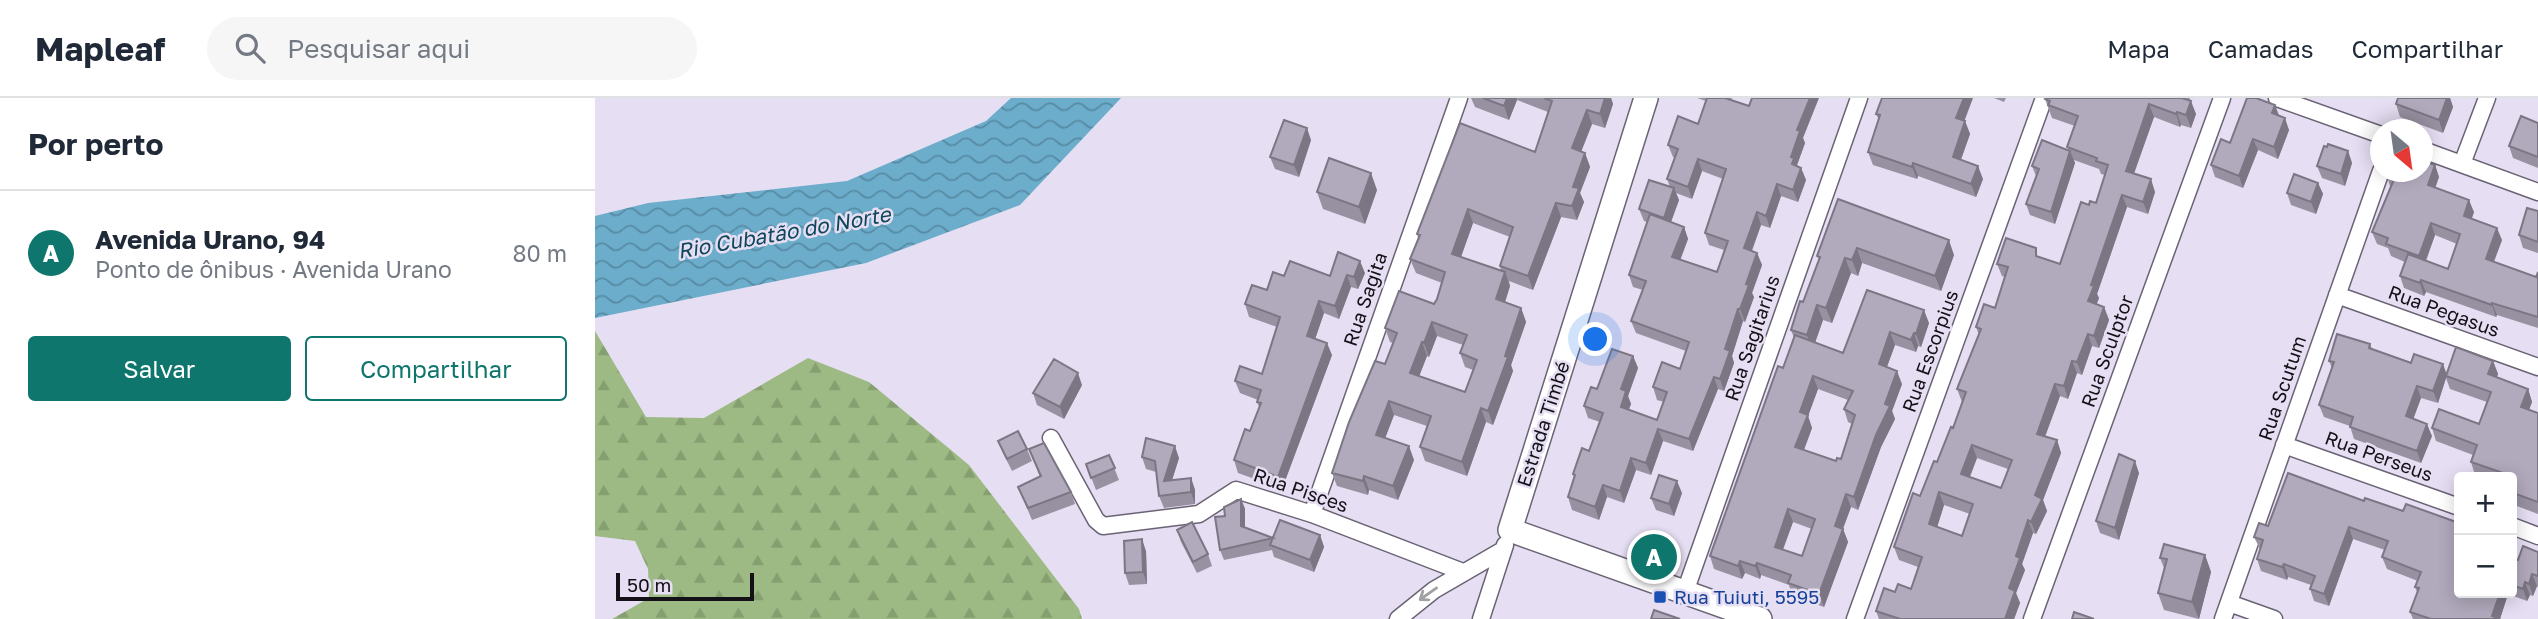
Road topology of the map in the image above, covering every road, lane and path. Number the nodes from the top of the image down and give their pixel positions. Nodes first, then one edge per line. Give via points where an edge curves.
1 (1459, 98) edge
2 (1646, 98) edge
3 (1859, 98) edge
4 (2044, 98) edge
5 (2222, 98) edge
6 (2277, 98) edge
7 (2487, 98) edge
8 (2370, 131) edge
9 (2433, 154) edge
10 (2462, 164) junction
11 (2377, 182) edge
12 (2538, 192) edge
13 (2337, 295) junction
14 (2538, 367) edge
15 (1051, 438) dead end
16 (2284, 445) junction
17 (2454, 506) edge
18 (1312, 514) junction
19 (2517, 528) edge
20 (2538, 536) edge
21 (1506, 540) junction
22 (1463, 572) junction
23 (1685, 592) junction
24 (2229, 603) junction
25 (1398, 619) edge
26 (1481, 619) edge
27 (1760, 619) edge
28 (1855, 619) edge
29 (2032, 619) edge
30 (2223, 619) edge
31 (2274, 619) edge

1 - 18 street, Rua Sagita
2 - 21 street, Estrada Timbé
3 - 23 street, Rua Sagitarius
4 - 28 street, Rua Escorpius
5 - 29 street, Rua Sculptor
6 - 8 street
7 - 10 street
9 - 10 street
10 - 12 street
11 - 13 street, Rua Scutum
13 - 14 street, Rua Pegasus
13 - 16 street, Rua Scutum
15 - 18 street, Rua Pisces via 1103,526 1199,514 1236,491
16 - 17 street, Rua Perseus
16 - 24 street, Rua Scutum
18 - 22 street, Rua Pisces
19 - 20 street
21 - 22 street
21 - 23 street
21 - 26 street
22 -> 25 street
23 - 27 street
24 - 30 street, Rua Scutum
24 - 31 street

